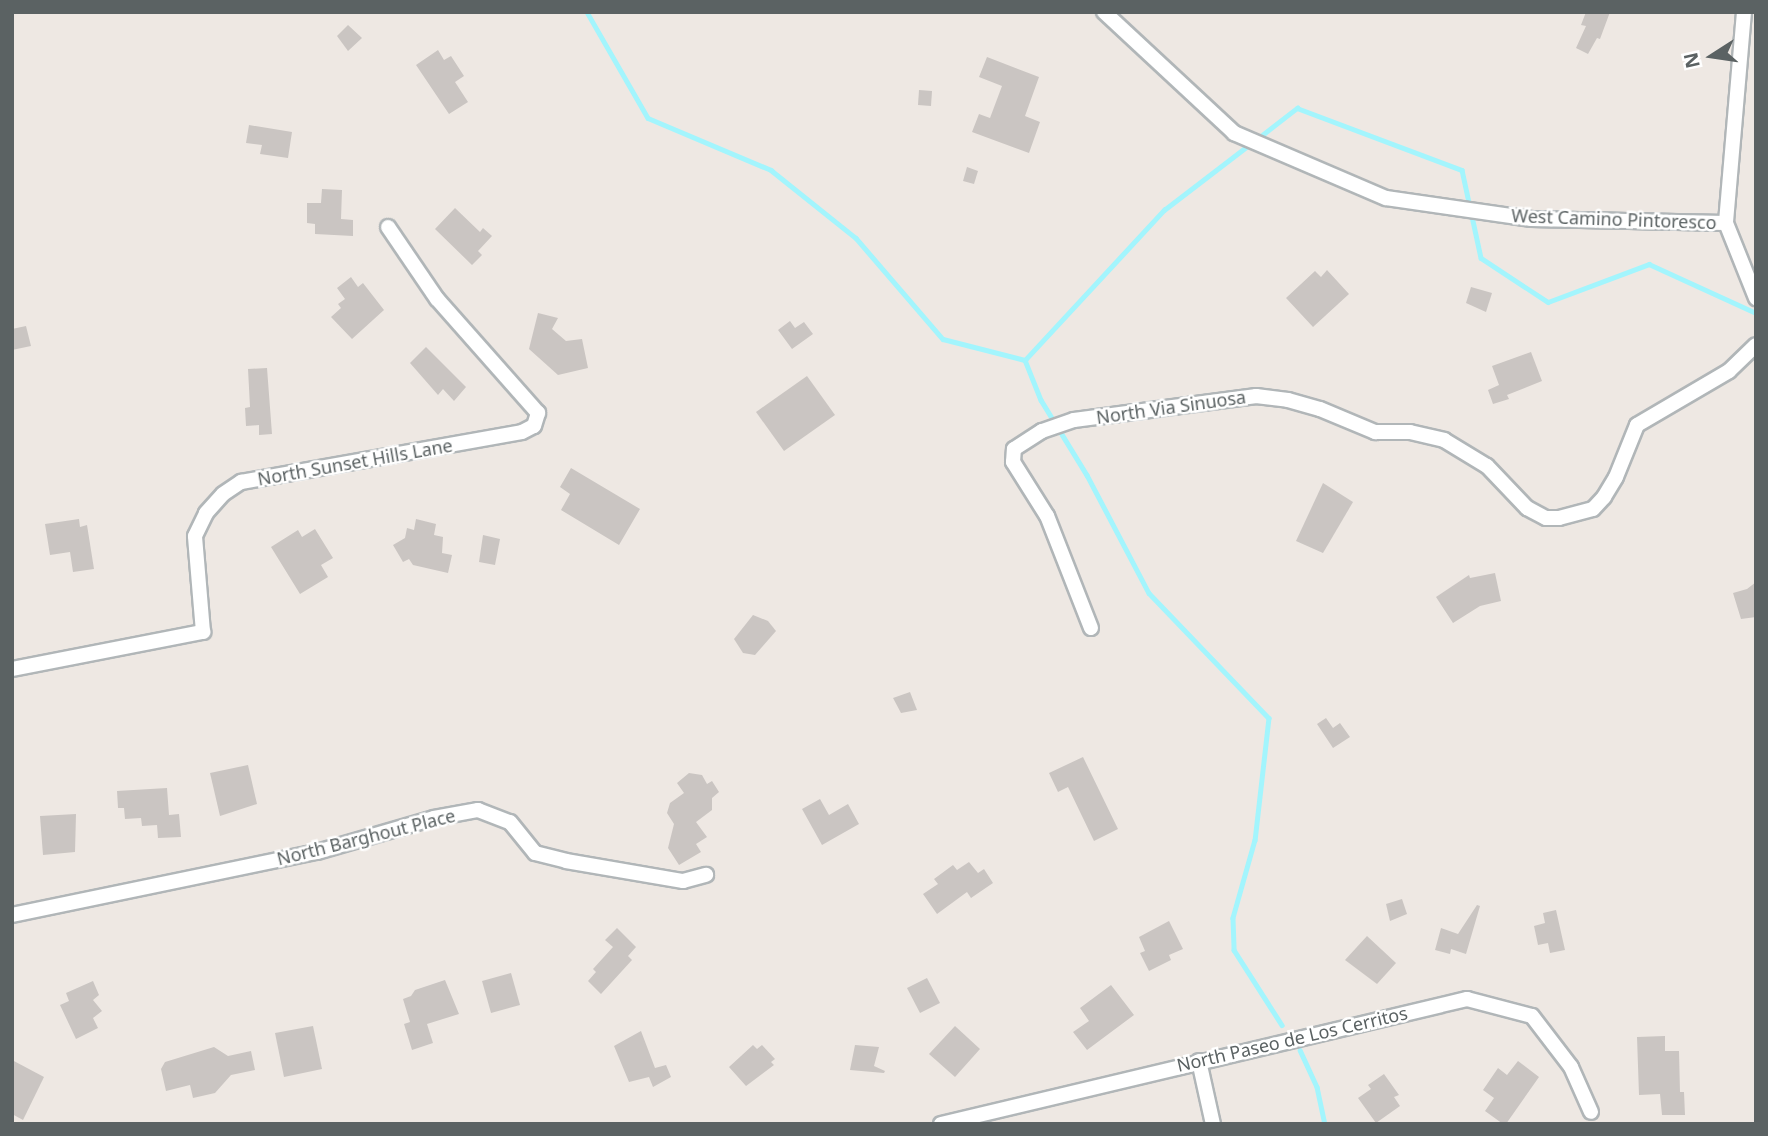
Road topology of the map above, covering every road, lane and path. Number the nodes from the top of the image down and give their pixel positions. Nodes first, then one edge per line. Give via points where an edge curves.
1 (1104, 12) edge
2 (1744, 12) edge
3 (1726, 223) junction
4 (388, 227) dead end
5 (1756, 298) edge
6 (1756, 345) edge
7 (1091, 628) dead end
8 (12, 669) edge
9 (705, 875) dead end
10 (12, 915) edge
11 (1199, 1060) junction
12 (1591, 1112) dead end
13 (941, 1124) edge
14 (1213, 1124) edge

1 - 3 street, West Camino Pintoresco via 1234,134 1386,198 1531,219
2 - 3 street
3 - 5 street, West Camino Pintoresco
4 - 8 street, North Sunset Hills Lane via 437,299 538,413 534,426 522,432 241,482 206,513 195,536 204,632
6 - 7 street, North Via Sinuosa via 1729,371 1637,425 1604,497 1593,509 1559,518 1546,518 1527,508 1488,466 1444,440 1409,432 1375,432 1288,400 1256,396 1074,420 1042,431 1013,449 1013,462 1048,516
9 - 10 street, North Barghout Place via 683,881 535,853 510,822 478,810 421,821 317,852
11 - 12 street, North Paseo de Los Cerritos via 1467,999 1532,1016 1571,1067
11 - 13 street, North Paseo de Los Cerritos
11 - 14 street

